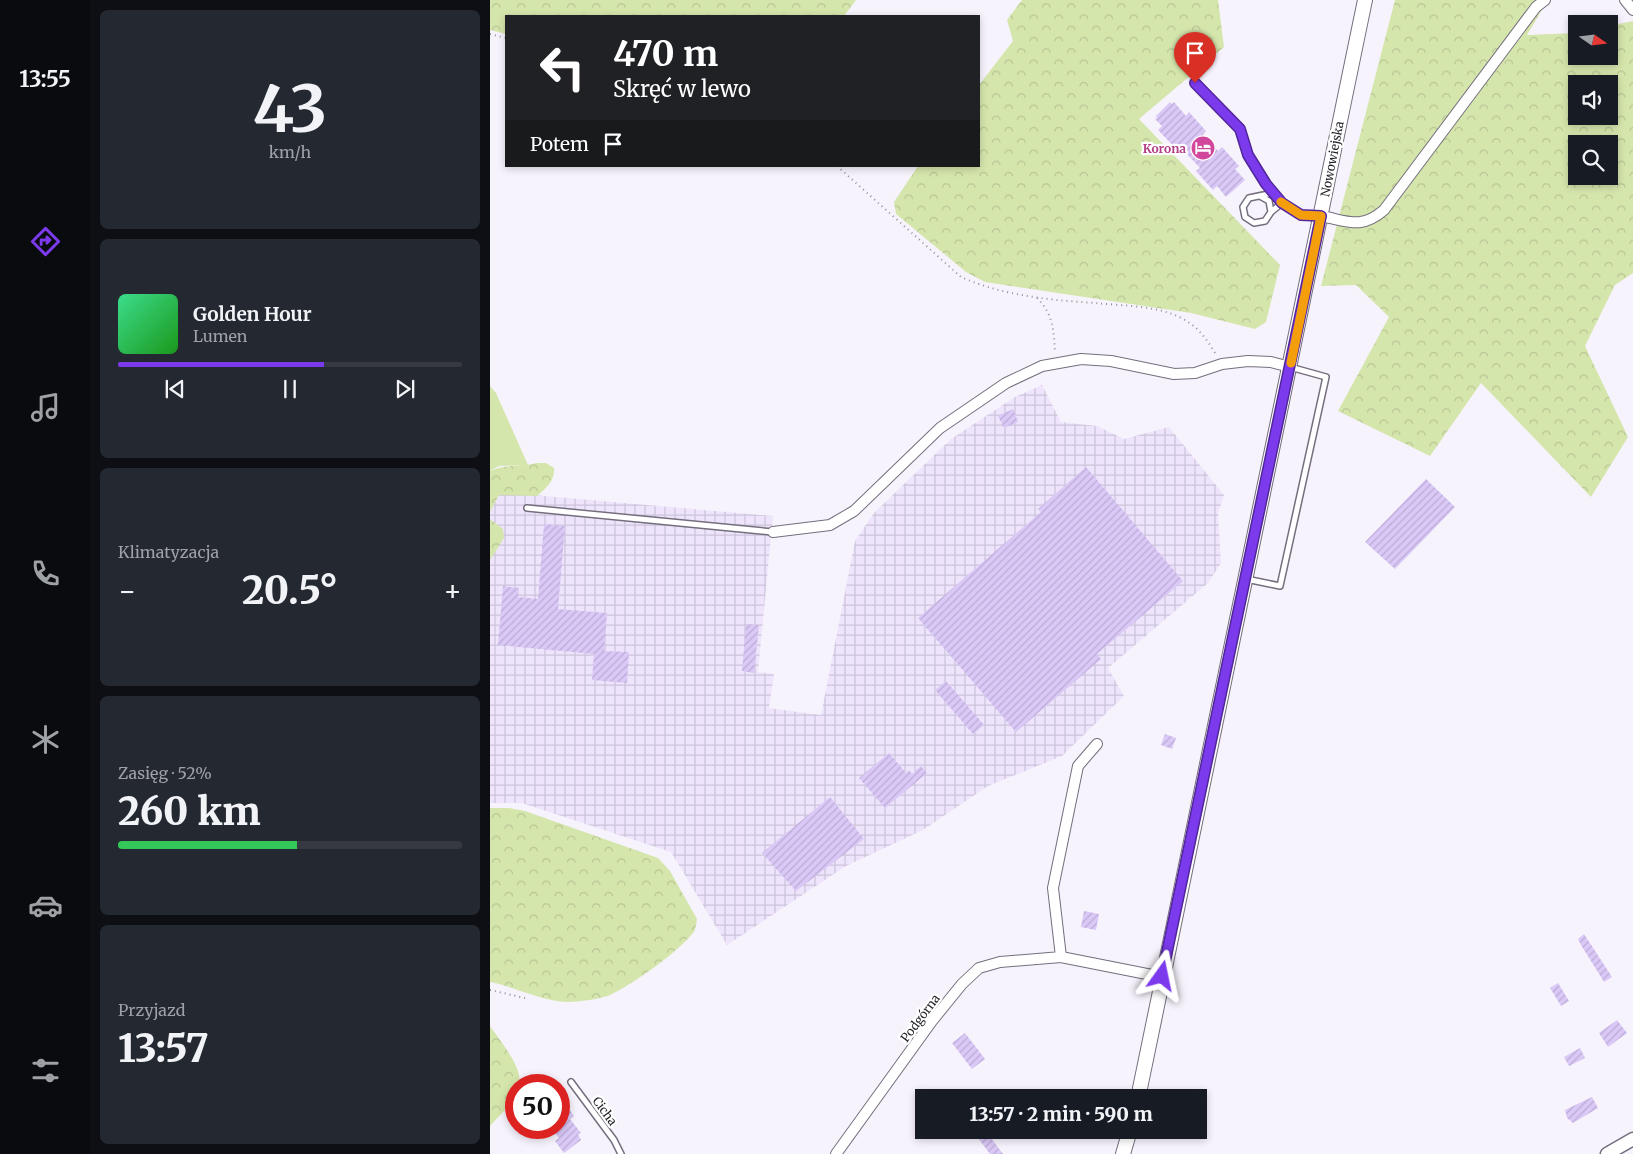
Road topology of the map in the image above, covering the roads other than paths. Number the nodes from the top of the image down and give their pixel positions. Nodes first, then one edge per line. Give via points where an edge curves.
1 (1365, 0) edge
2 (1545, 0) edge
3 (1625, 0) edge
4 (1633, 10) edge
5 (1195, 83) dead end
6 (1273, 193) junction
7 (1260, 196) junction
8 (1282, 203) junction
9 (1271, 212) junction
10 (1321, 216) junction
11 (1290, 367) junction
12 (527, 508) dead end
13 (773, 532) joint
14 (1245, 579) junction
15 (1097, 744) dead end
16 (1061, 957) junction
17 (1162, 976) junction
18 (571, 1082) dead end
19 (1140, 1089) edge
20 (1127, 1139) edge
21 (1633, 1139) edge
22 (621, 1154) edge
23 (836, 1154) edge
24 (1123, 1154) edge
25 (1607, 1154) edge

1 - 10 main road, Nowowiejska
2 - 10 street via 1536,7 1384,210 1368,222 1361,223
3 - 4 street
5 - 6 lane via 1240,129 1248,155
6 - 7 lane
6 - 8 lane
7 - 9 lane via 1269,202
7 - 9 lane via 1249,198 1243,207 1246,217 1254,223 1265,221
8 - 9 lane
8 - 10 lane via 1301,215
10 - 11 main road, Nowowiejska
11 - 13 street via 1248,361 1222,364 1195,373 1174,374 1111,361 1081,359 1042,366 1006,383 940,428 854,511 830,524
11 - 14 main road, Nowowiejska
11 - 14 lane via 1326,377 1280,586
12 - 13 lane
14 - 17 main road, Nowowiejska
15 - 16 street via 1078,766 1053,888
16 - 17 street, Podgórna
16 - 23 street, Podgórna via 1000,962 979,968 932,1021
17 - 19 main road, Nowowiejska
18 - 22 lane, Cicha
20 - 24 main road
21 - 25 street

